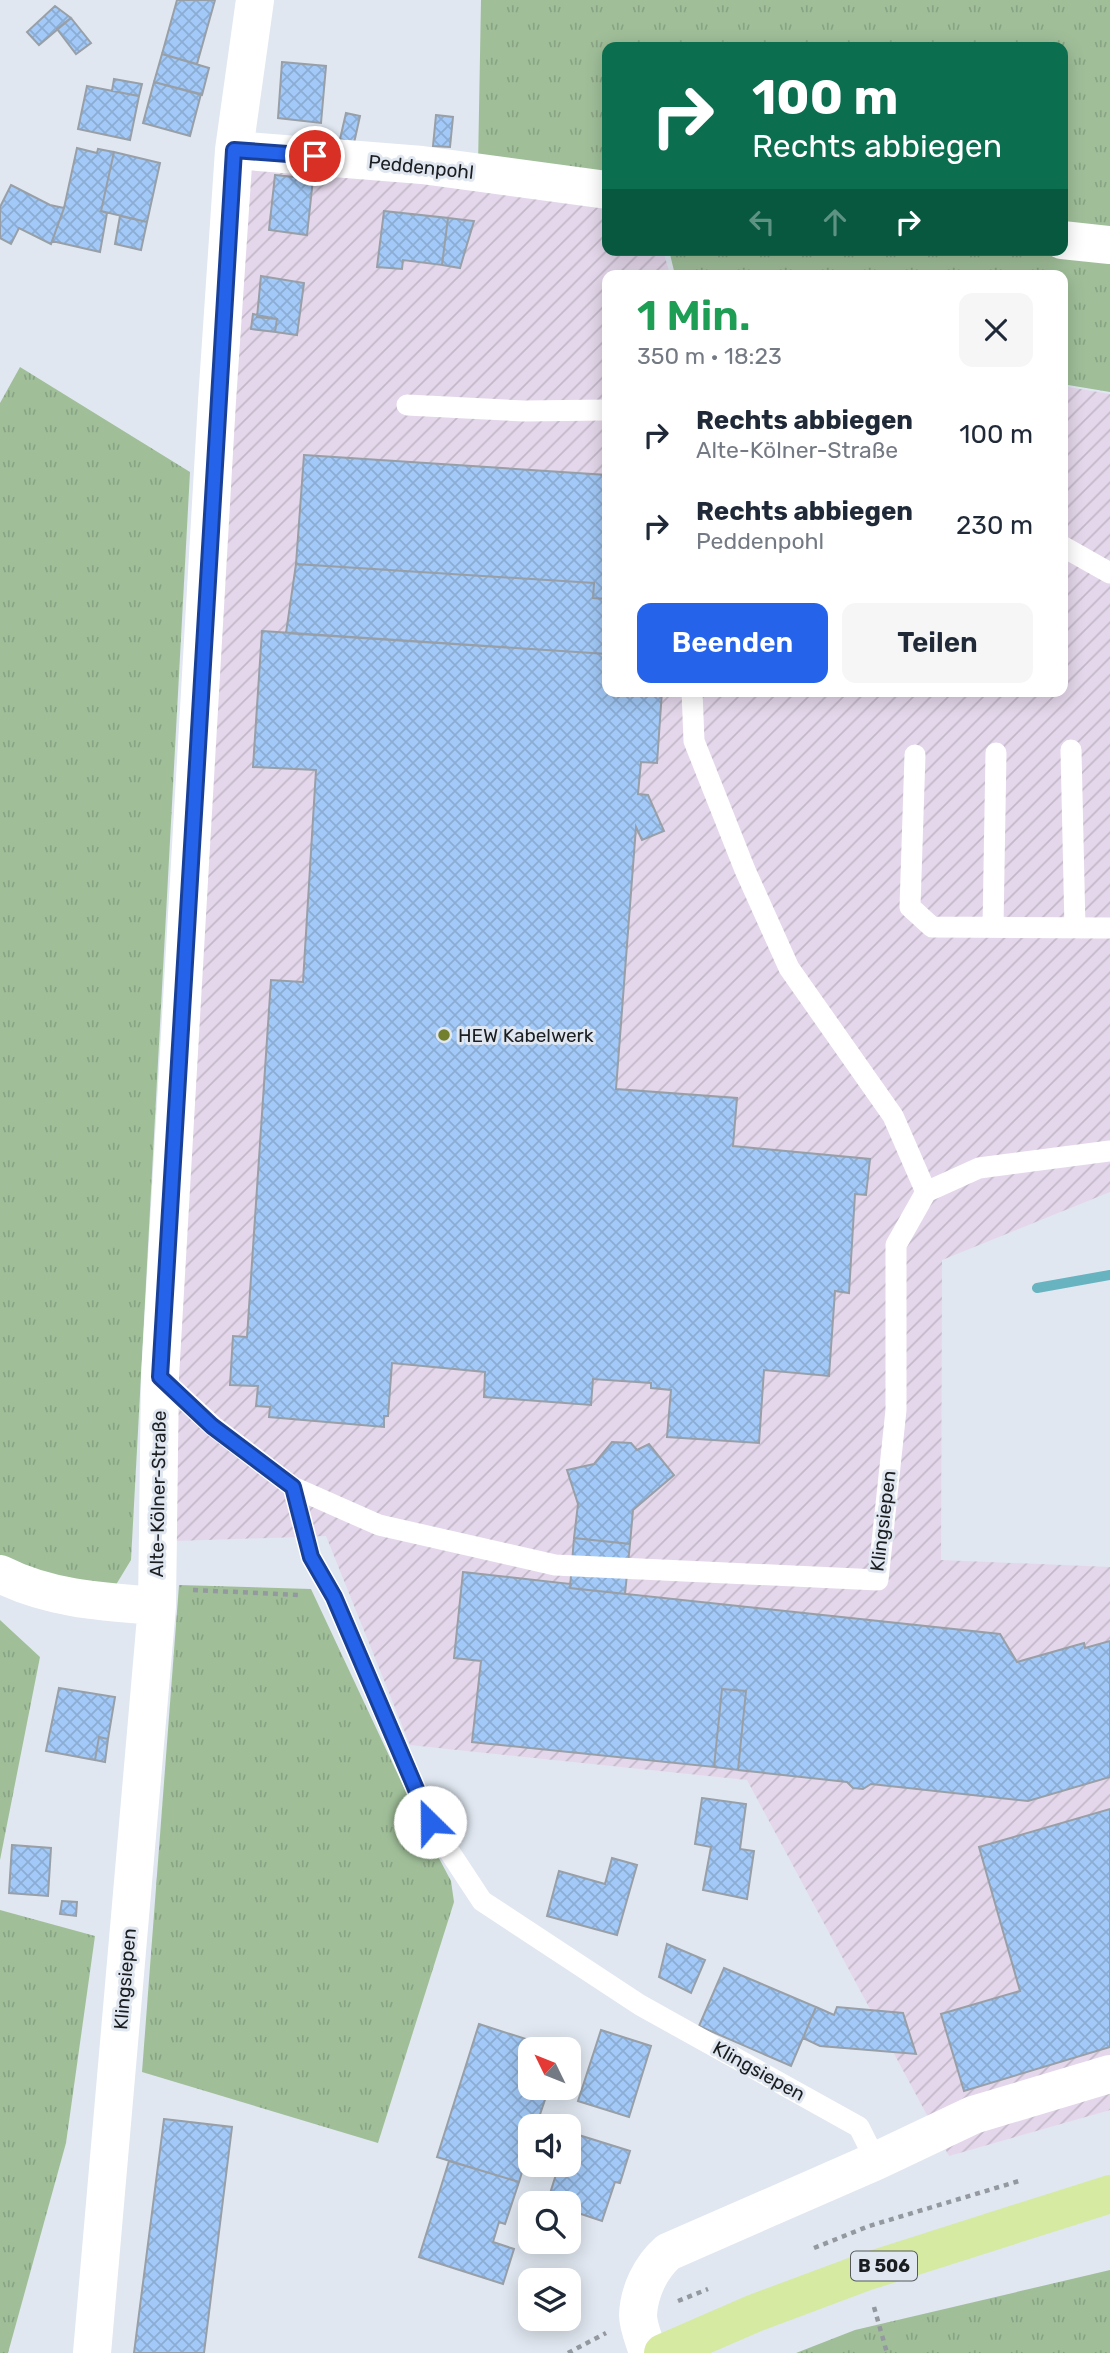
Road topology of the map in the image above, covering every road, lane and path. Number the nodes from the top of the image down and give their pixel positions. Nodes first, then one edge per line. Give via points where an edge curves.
1 (255, 0) edge
2 (234, 150) junction
3 (602, 189) edge
4 (1068, 241) edge
5 (1110, 245) edge
6 (407, 405) dead end
7 (602, 410) edge
8 (1068, 549) edge
9 (1110, 573) edge
10 (692, 697) edge
11 (1071, 750) dead end
12 (996, 753) dead end
13 (915, 755) dead end
14 (993, 927) junction
15 (1075, 928) junction
16 (1110, 928) edge
17 (1110, 1151) edge
18 (926, 1192) junction
19 (160, 1377) junction
20 (293, 1487) junction
21 (0, 1574) edge
22 (157, 1597) junction
23 (334, 1597) junction
24 (1110, 2074) edge
25 (876, 2161) junction
26 (1110, 2194) edge
27 (865, 2272) junction
28 (92, 2353) edge
29 (648, 2353) edge
30 (663, 2353) edge
31 (887, 2353) edge

1 - 2 street, Alte-Kölner-Straße
2 - 3 street, Peddenpohl via 422,165
2 - 19 street, Alte-Kölner-Straße
4 - 5 street
6 - 7 lane
8 - 9 lane
10 - 18 lane via 694,741 789,968 893,1116
11 - 15 lane
12 - 14 lane
13 - 14 lane via 910,907 932,927
14 - 15 lane
15 - 16 lane
17 - 18 lane via 979,1168
18 - 20 lane, Klingsiepen via 896,1245 896,1410 878,1580 555,1565 379,1525
19 - 20 lane, Klingsiepen via 212,1426
19 - 22 street, Alte-Kölner-Straße
20 - 23 lane, Klingsiepen via 311,1557
21 - 22 street via 81,1601
22 - 23 path
22 - 28 street, Klingsiepen
23 - 25 lane, Klingsiepen via 430,1822 482,1901 640,2005 859,2127
24 - 25 street via 973,2115
25 - 29 street via 668,2252 655,2263 638,2317
26 - 27 main road, B 506
27 - 30 main road, B 506
27 - 31 path

